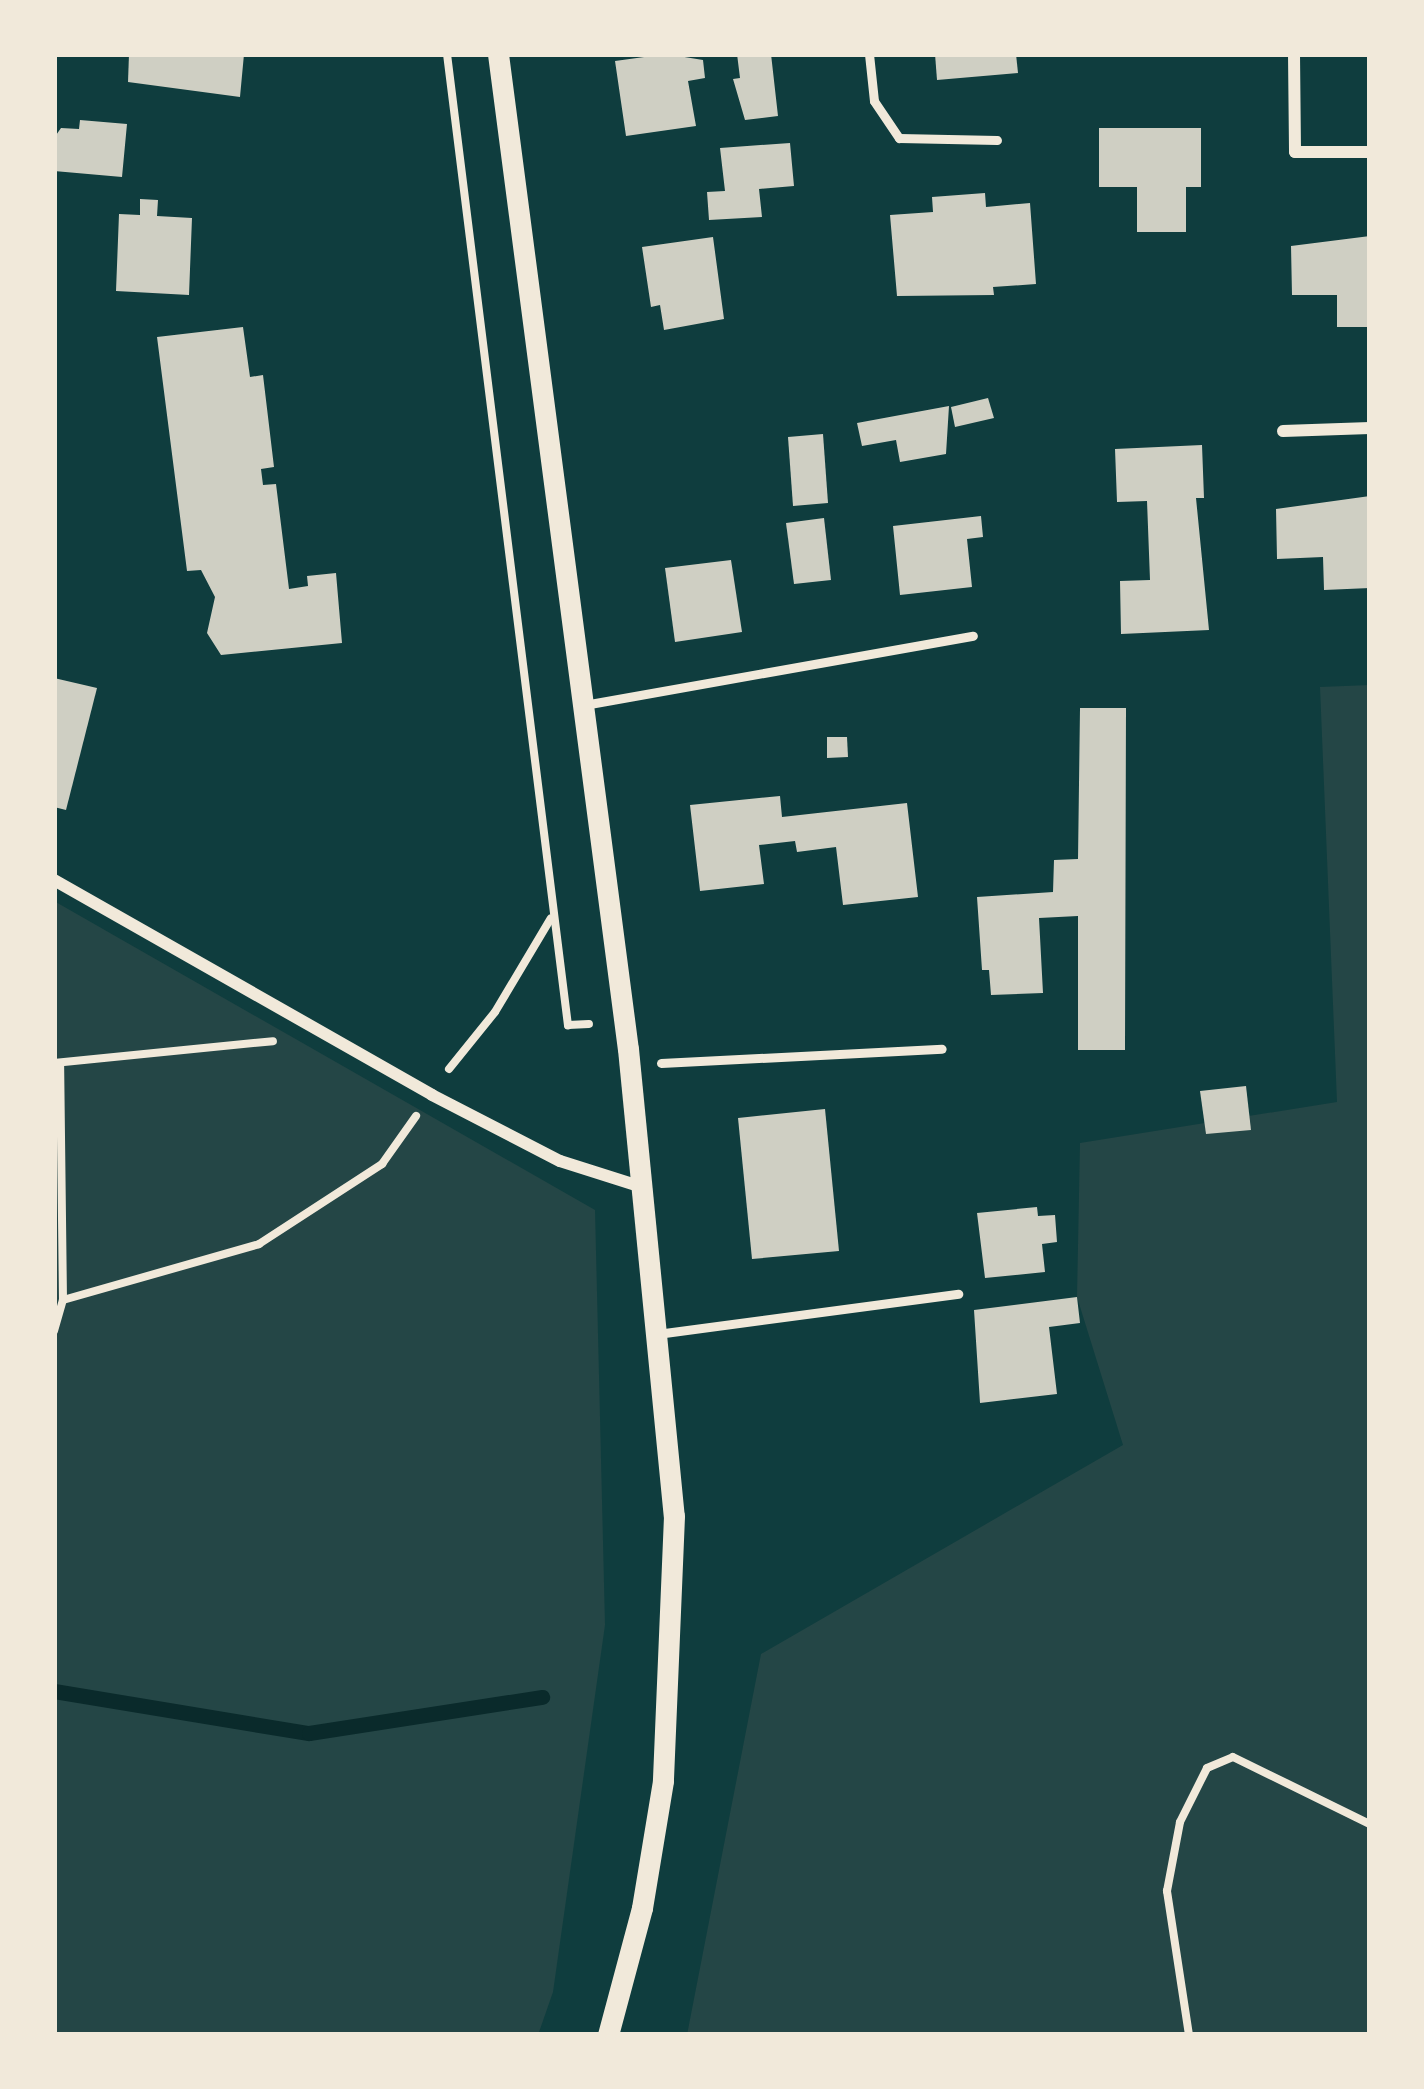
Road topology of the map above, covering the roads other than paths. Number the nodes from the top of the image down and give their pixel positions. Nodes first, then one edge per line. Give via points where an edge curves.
1 (498, 54) edge
2 (869, 54) edge
3 (1294, 54) edge
4 (997, 140) dead end
5 (1370, 152) edge
6 (1370, 428) edge
7 (1283, 430) dead end
8 (973, 636) dead end
9 (584, 705) junction
10 (54, 880) edge
11 (941, 1049) dead end
12 (661, 1063) dead end
13 (644, 1187) junction
14 (958, 1294) dead end
15 (657, 1334) junction
16 (608, 2035) edge

1 - 9 street
2 - 4 lane via 874,100 899,138
3 - 5 street via 1295,152
6 - 7 street
8 - 9 lane
9 - 13 street
10 - 13 street via 432,1095 560,1161
11 - 12 lane
13 - 15 street
14 - 15 lane
15 - 16 street via 675,1583 655,1843

